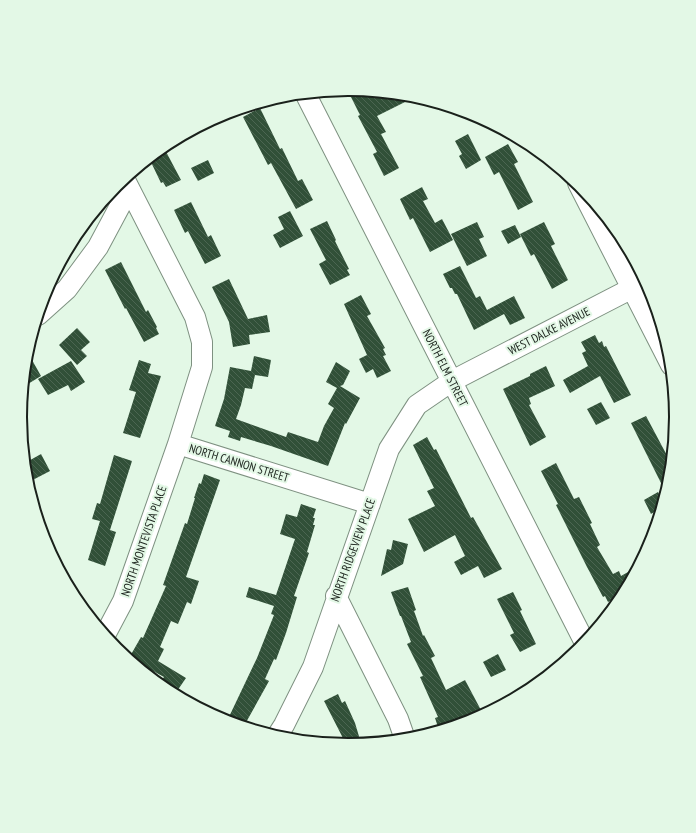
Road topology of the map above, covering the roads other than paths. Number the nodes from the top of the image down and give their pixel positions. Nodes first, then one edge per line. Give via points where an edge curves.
1 (307, 98) edge
2 (127, 183) edge
3 (126, 185) edge
4 (596, 213) edge
5 (639, 285) edge
6 (46, 308) edge
7 (657, 331) edge
8 (452, 380) junction
9 (178, 444) junction
10 (370, 504) junction
11 (336, 596) junction
12 (108, 629) edge
13 (581, 637) edge
14 (281, 730) edge
15 (403, 733) edge

1 - 8 street, NORTH ELM STREET
2 - 9 street, NORTH CANNON STREET via 195,317 202,342 202,367
3 - 6 street via 98,247 68,289
4 - 5 street
5 - 7 street
5 - 8 street, WEST DALKE AVENUE
8 - 10 street, NORTH RIDGEVIEW PLACE via 417,405 389,449
8 - 13 street, NORTH ELM STREET
9 - 10 street, NORTH CANNON STREET
9 - 12 street, NORTH MONTEVISTA PLACE via 123,601
10 - 11 street, NORTH RIDGEVIEW PLACE
11 - 14 street, NORTH RIDGEVIEW PLACE via 313,666
11 - 15 street

